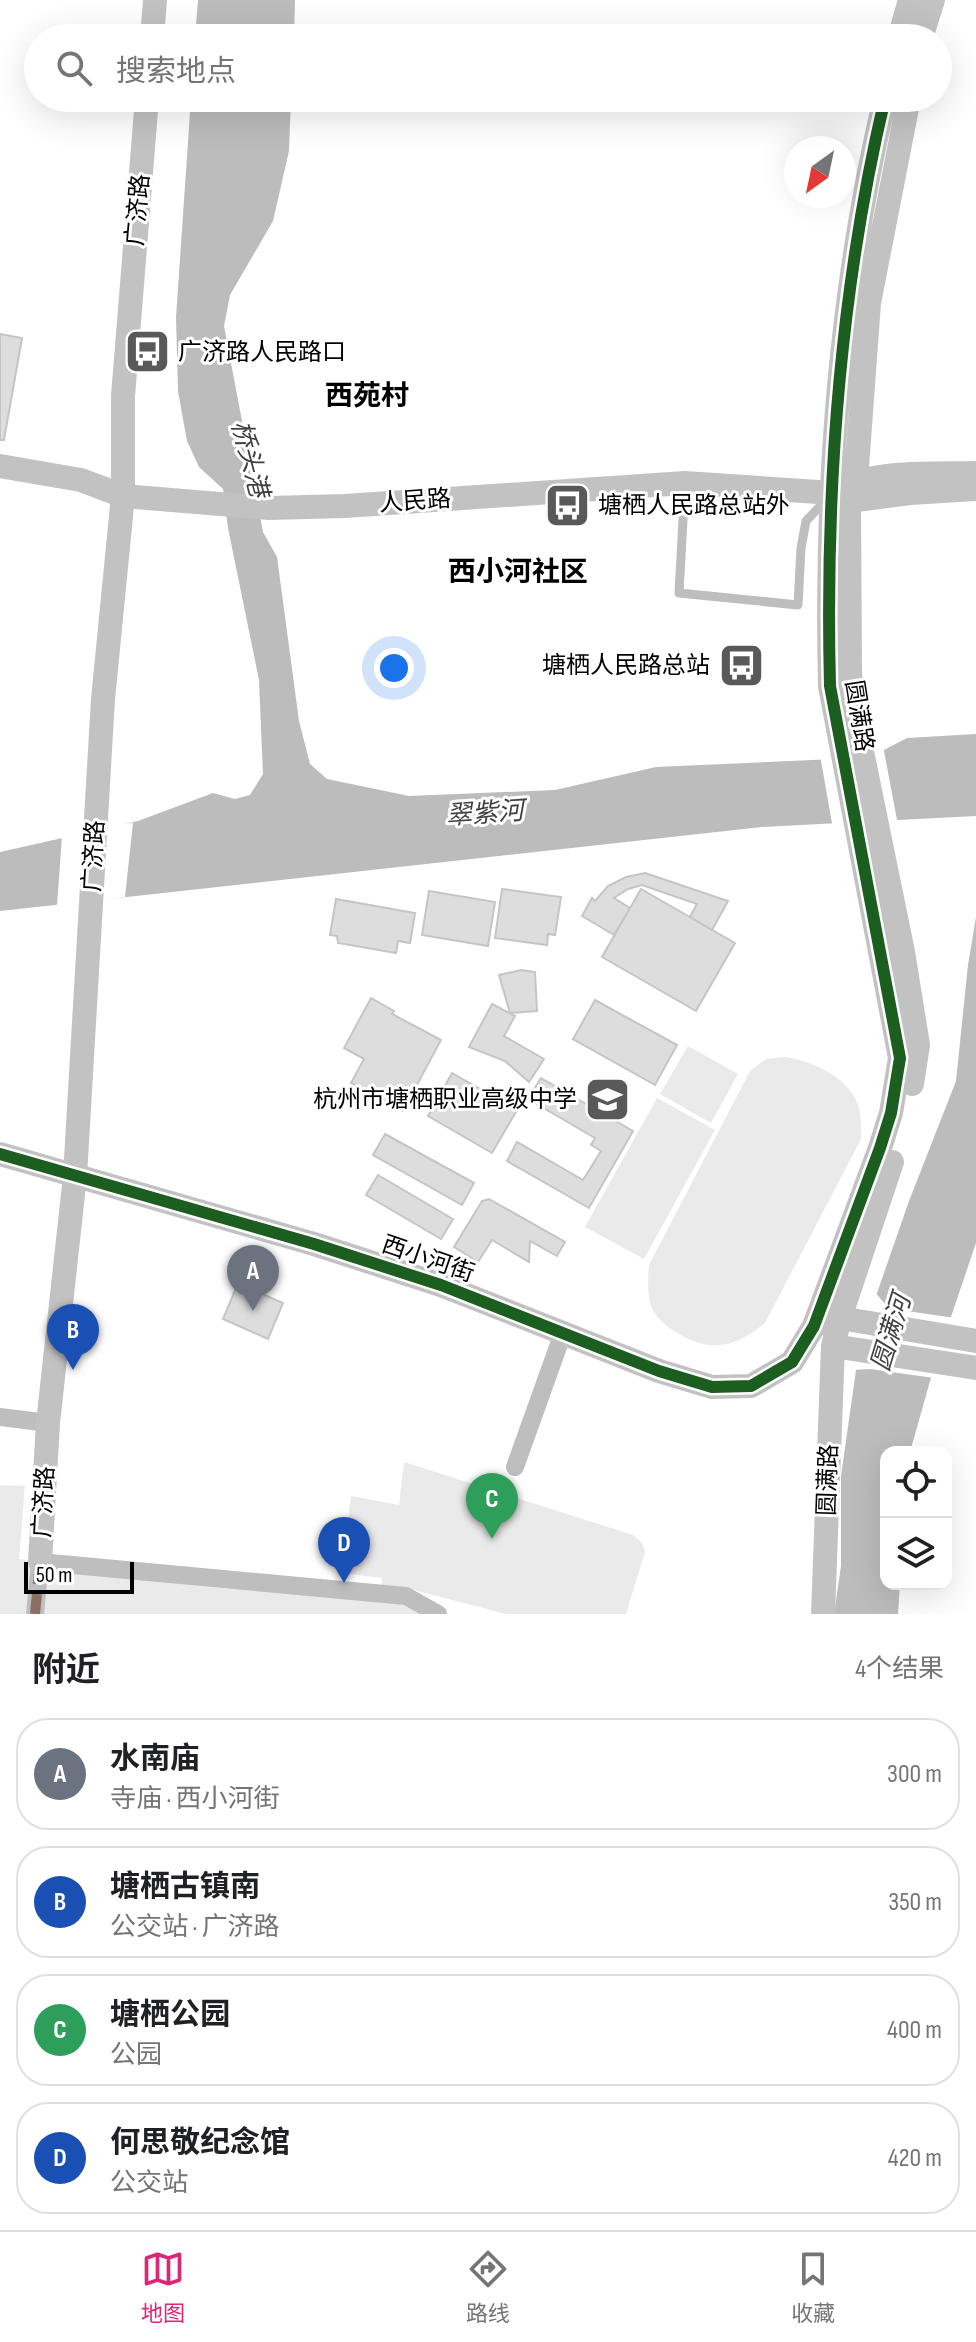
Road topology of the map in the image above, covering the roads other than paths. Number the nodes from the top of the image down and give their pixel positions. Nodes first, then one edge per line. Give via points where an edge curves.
1 (155, 0) edge
2 (910, 0) edge
3 (933, 0) edge
4 (153, 24) edge
5 (903, 24) edge
6 (925, 24) edge
7 (146, 112) edge
8 (882, 112) edge
9 (906, 112) edge
10 (0, 466) edge
11 (976, 473) edge
12 (685, 483) junction
13 (976, 489) edge
14 (846, 492) junction
15 (123, 496) junction
16 (892, 953) junction
17 (0, 1154) edge
18 (75, 1176) junction
19 (840, 1318) junction
20 (814, 1326) junction
21 (563, 1333) junction
22 (976, 1341) edge
23 (845, 1348) junction
24 (976, 1368) edge
25 (0, 1417) edge
26 (48, 1423) junction
27 (515, 1467) dead end
28 (40, 1562) junction
29 (35, 1614) edge
30 (438, 1614) edge
31 (823, 1614) edge

1 - 4 street
2 - 5 street
3 - 6 street
7 - 15 street, 广济路 via 123,396
8 - 14 street, 圆满路 via 838,379
9 - 14 street, 圆满路 via 869,303
10 - 15 street, 人民路 via 81,480
11 - 14 street, 人民路 via 918,474
12 - 14 street, 人民路
12 - 14 lane via 679,593 798,605 806,521
12 - 15 street, 人民路 via 269,508
13 - 14 street, 人民路
14 - 16 street, 圆满路 via 828,577 839,631 830,686
15 - 18 street, 广济路 via 103,699
16 - 19 street, 圆满路 via 918,1045 895,1154
16 - 20 street, 圆满路 via 900,1058 891,1113
17 - 18 street, 西小河街
18 - 21 street, 西小河街 via 314,1244 441,1285
18 - 26 street, 广济路
19 - 20 street
19 - 22 street
19 - 23 street, 圆满路
20 - 21 street, 西小河街 via 792,1362 751,1386 712,1387
20 - 23 street
21 - 27 street
23 - 24 street
23 - 31 street, 圆满路
25 - 26 street
26 - 28 street, 广济路
28 - 29 street, 广济路
28 - 30 street via 406,1596

